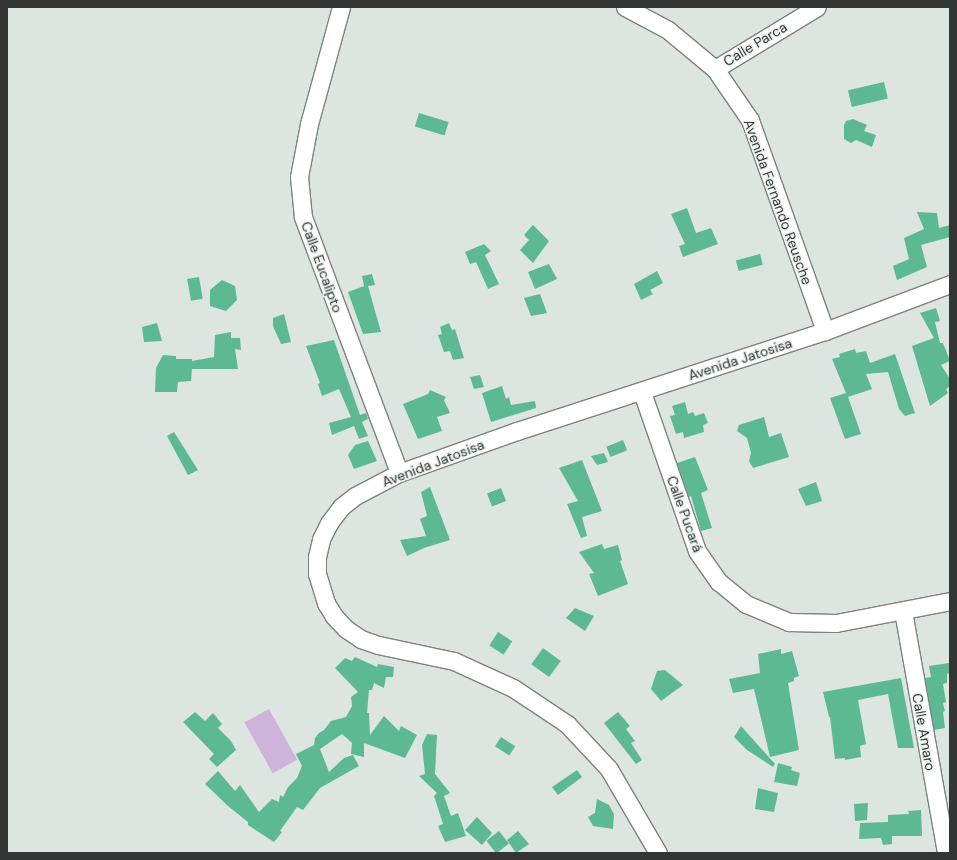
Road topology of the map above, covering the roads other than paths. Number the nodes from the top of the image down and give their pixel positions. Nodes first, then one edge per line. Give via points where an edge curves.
1 (341, 7) edge
2 (626, 7) edge
3 (817, 7) edge
4 (715, 69) junction
5 (950, 284) edge
6 (825, 331) junction
7 (642, 392) junction
8 (399, 473) junction
9 (950, 602) edge
10 (903, 611) junction
11 (658, 853) edge
12 (946, 853) edge

1 - 8 street, Calle Eucalipto via 309,124 299,177 303,217
2 - 4 street, Avenida Fernando Reusche via 668,30
3 - 4 street, Calle Parca
4 - 6 street, Avenida Fernando Reusche via 750,120
5 - 6 street, Avenida Jatosisa
6 - 7 street, Avenida Jatosisa
7 - 8 street, Avenida Jatosisa via 517,431
7 - 10 street, Calle Pucará via 696,551 719,582 746,604 789,622 836,622
8 - 11 street, Avenida Jatosisa via 355,496 341,507 329,522 321,539 317,574 326,603 334,616 346,629 367,641 461,664 513,688 567,724 609,769
9 - 10 street, Calle Pucará
10 - 12 street, Calle Amaro

